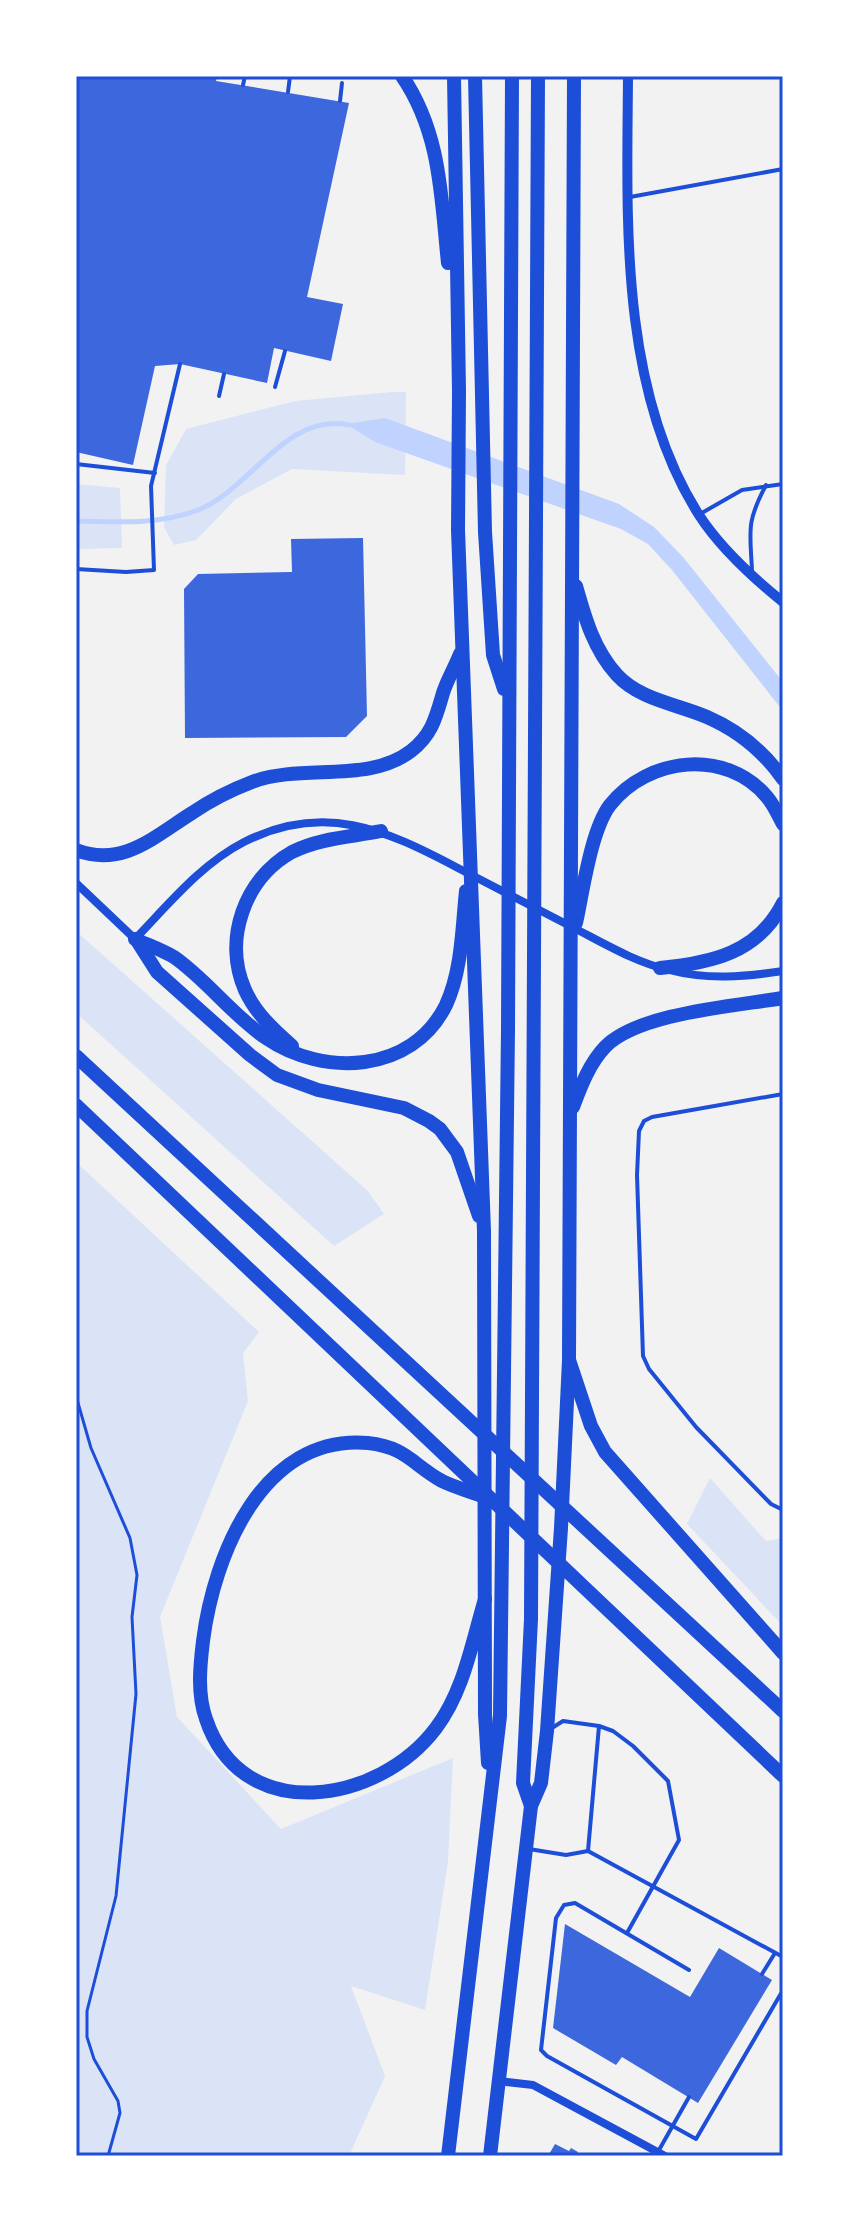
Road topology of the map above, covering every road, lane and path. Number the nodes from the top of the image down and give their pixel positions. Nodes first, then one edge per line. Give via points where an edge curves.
1 (245, 76) edge
2 (290, 76) edge
3 (402, 76) edge
4 (454, 76) edge
5 (512, 76) edge
6 (538, 76) edge
7 (574, 76) edge
8 (581, 76) edge
9 (628, 76) edge
10 (342, 83) dead end
11 (475, 83) edge
12 (243, 85) dead end
13 (288, 92) dead end
14 (340, 101) dead end
15 (574, 137) junction
16 (783, 169) edge
17 (627, 197) junction
18 (457, 342) junction
19 (285, 351) dead end
20 (180, 364) dead end
21 (224, 374) dead end
22 (275, 387) dead end
23 (219, 396) dead end
24 (76, 464) edge
25 (155, 473) junction
26 (783, 484) edge
27 (766, 485) junction
28 (699, 515) junction
29 (572, 564) junction
30 (76, 569) edge
31 (752, 577) junction
32 (783, 602) edge
33 (462, 652) junction
34 (508, 701) junction
35 (783, 779) edge
36 (783, 824) edge
37 (381, 831) junction
38 (471, 843) junction
39 (76, 850) edge
40 (76, 883) edge
41 (783, 903) edge
42 (135, 939) junction
43 (569, 955) junction
44 (660, 968) junction
45 (783, 971) edge
46 (783, 998) edge
47 (76, 1056) edge
48 (305, 1057) junction
49 (783, 1094) edge
50 (76, 1105) edge
51 (570, 1115) junction
52 (484, 1231) junction
53 (569, 1360) junction
54 (76, 1396) edge
55 (495, 1501) junction
56 (783, 1510) edge
57 (485, 1599) junction
58 (783, 1653) edge
59 (783, 1711) edge
60 (599, 1726) junction
61 (547, 1731) junction
62 (783, 1776) edge
63 (491, 1791) junction
64 (531, 1806) junction
65 (526, 1849) junction
66 (588, 1851) junction
67 (654, 1885) junction
68 (627, 1934) junction
69 (775, 1953) junction
70 (783, 1957) edge
71 (689, 1970) dead end
72 (762, 1974) dead end
73 (783, 1990) edge
74 (497, 2081) junction
75 (689, 2097) dead end
76 (672, 2126) junction
77 (658, 2152) edge
78 (108, 2156) edge
79 (448, 2156) edge
80 (490, 2156) edge
81 (644, 2156) edge

1 - 12 lane
2 - 13 lane
3 - 18 highway via 436,151
4 - 18 highway
5 - 34 highway
6 - 64 highway via 531,1604 523,1783
7 - 15 highway
8 - 15 highway
9 - 17 street
10 - 14 lane
11 - 34 highway via 485,532 493,655
15 - 29 highway
16 - 17 lane
17 - 28 street via 647,396 673,468
18 - 33 highway
19 - 22 lane
20 - 25 lane
21 - 23 lane
24 - 25 lane
25 - 30 lane via 154,570
26 - 27 lane
27 - 28 lane via 742,490
27 - 31 lane via 748,527
28 - 31 street
29 - 35 highway via 588,628 619,677 646,695 730,729 755,747
29 - 43 highway
31 - 32 street
33 - 38 highway
33 - 39 highway via 437,719 400,759 363,770 296,772 256,780 215,798 135,850 99,856
34 - 63 highway via 504,1564 500,1716
36 - 43 highway via 766,796 724,769 687,764 641,777 609,807 603,820
37 - 42 street via 315,821 256,836 204,869
37 - 44 street
37 - 48 highway via 320,841 290,854 265,873 242,913 237,961 246,992 272,1029
38 - 48 highway via 458,964 436,1021 413,1044 386,1058 355,1065
38 - 52 highway
40 - 42 street
41 - 44 highway via 769,926 733,952 702,964
42 - 48 highway via 174,957 263,1036
42 - 52 highway via 157,972 277,1075 303,1086 390,1104 417,1113 440,1129 457,1152
43 - 51 highway
44 - 45 street via 700,977
46 - 51 highway via 669,1018 622,1033 590,1068
47 - 59 highway
49 - 56 lane via 644,1121 637,1175 643,1356 696,1427
50 - 55 highway
51 - 53 highway
52 - 57 highway
53 - 58 highway via 605,1452
53 - 61 highway
54 - 78 path via 91,1448 130,1538 137,1575 132,1617 136,1694 116,1896 87,2011 94,2059 120,2113
55 - 57 highway via 441,1481 382,1445 347,1443 297,1461 254,1499 223,1556 209,1605 201,1680 203,1710 213,1736 250,1777 285,1791 342,1789 382,1775 421,1745 449,1707
55 - 62 highway
57 - 63 highway
60 - 61 lane via 563,1721
60 - 66 lane
60 - 67 lane via 633,1746 668,1781 679,1840
61 - 64 highway via 541,1783
63 - 79 highway
64 - 65 highway
65 - 66 lane via 566,1855
65 - 74 highway
66 - 67 lane
67 - 68 lane
67 - 69 lane
68 - 71 lane
68 - 76 lane via 575,1903 564,1905 556,1918 541,2050
69 - 70 lane
69 - 72 lane
73 - 76 lane via 696,2139
74 - 77 street via 533,2085
74 - 80 highway
75 - 76 lane
76 - 77 lane
77 - 81 lane

